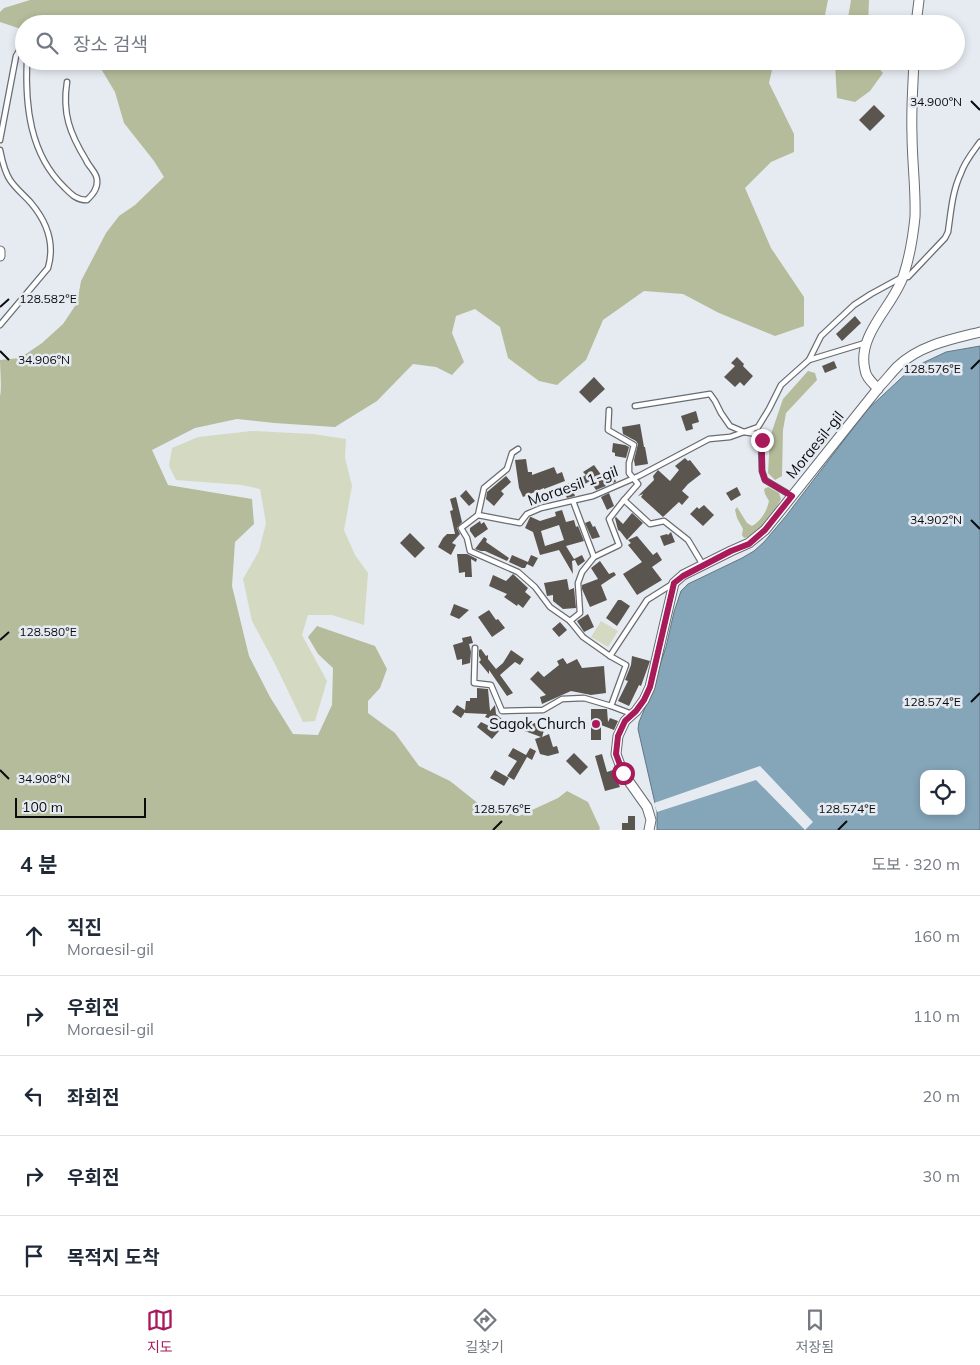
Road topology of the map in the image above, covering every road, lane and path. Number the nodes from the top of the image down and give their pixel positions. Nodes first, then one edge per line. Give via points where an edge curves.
1 (919, 0) edge
2 (917, 15) edge
3 (15, 61) edge
4 (27, 70) edge
5 (914, 70) edge
6 (67, 82) dead end
7 (0, 140) edge
8 (980, 142) edge
9 (0, 150) edge
10 (0, 251) edge
11 (0, 256) edge
12 (904, 276) junction
13 (0, 325) edge
14 (980, 332) edge
15 (867, 343) junction
16 (809, 360) junction
17 (878, 388) junction
18 (635, 406) dead end
19 (609, 410) dead end
20 (744, 432) junction
21 (518, 449) dead end
22 (634, 479) junction
23 (792, 496) junction
24 (624, 500) junction
25 (572, 501) junction
26 (478, 515) junction
27 (594, 557) junction
28 (703, 565) junction
29 (674, 583) junction
30 (570, 621) junction
31 (475, 648) dead end
32 (610, 656) junction
33 (612, 706) junction
34 (633, 714) junction
35 (649, 830) edge

1 - 2 street
3 - 7 lane
4 - 6 lane via 29,115 41,157 60,184 76,198 87,200 98,182 69,126 65,97
5 - 12 street via 915,216
8 - 12 lane via 960,173 946,238 908,276
9 - 13 lane via 10,181 42,219 51,244 48,268
10 - 11 street
12 - 15 street
12 - 16 lane via 854,305 821,336
14 - 17 street, Moraesil-gil via 937,343 912,356
15 - 16 lane, Moraesil 1-gil
15 - 17 street via 864,371
16 - 20 lane, Moraesil 1-gil via 781,385 758,427
17 - 23 street, Moraesil-gil
18 - 20 lane via 710,394 730,426
19 - 22 lane via 608,430 634,445 628,473
20 - 22 lane, Moraesil 1-gil via 730,437 708,438
20 - 23 lane via 756,434 762,440 765,480
21 - 26 lane via 512,453 507,469 484,488
22 - 24 lane via 638,484
22 - 25 lane, Moraesil 1-gil
23 - 28 street, Moraesil-gil via 765,530 749,544
24 - 27 lane via 609,520 618,545
24 - 28 lane via 650,524 664,521 688,540
25 - 26 lane, Moraesil 1-gil via 541,508 527,514 520,523
25 - 27 lane
26 - 30 lane via 460,528 468,538 470,550 518,572 536,587 550,607
27 - 30 lane via 578,583 580,613
28 - 29 street, Moraesil-gil
29 - 32 lane via 647,600
29 - 34 street via 650,687
30 - 32 lane via 583,637
31 - 33 lane via 474,684 491,685 502,711 543,710 562,699 584,698
32 - 33 lane via 626,665
33 - 34 lane
34 - 35 street via 625,721 618,736 616,754 623,773 647,807 651,820

